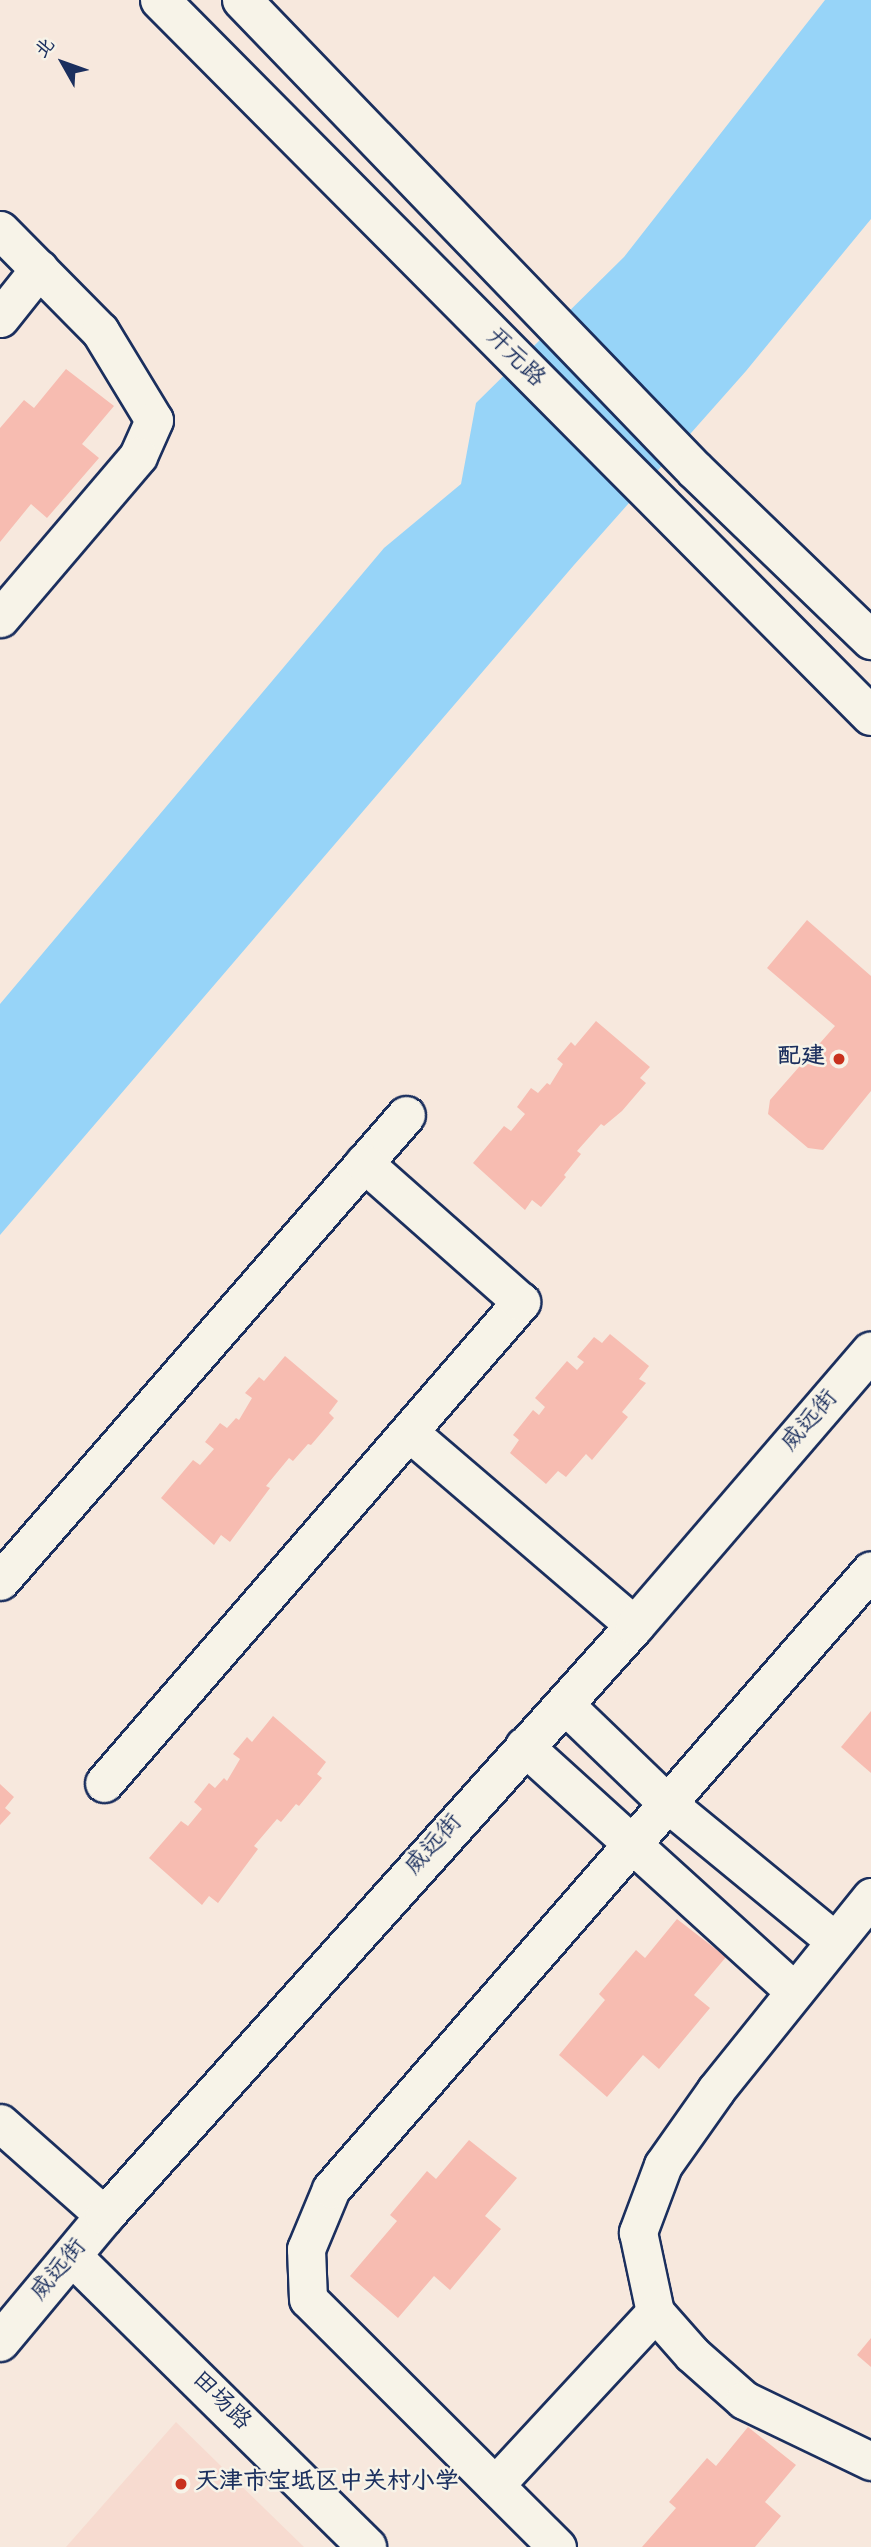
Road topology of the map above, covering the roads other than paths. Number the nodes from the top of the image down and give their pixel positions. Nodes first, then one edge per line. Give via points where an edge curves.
1 (160, 0) edge
2 (242, 0) edge
3 (0, 230) edge
4 (39, 269) junction
5 (0, 318) edge
6 (0, 618) edge
7 (871, 640) edge
8 (871, 716) edge
9 (406, 1115) dead end
10 (364, 1163) junction
11 (871, 1352) edge
12 (410, 1433) junction
13 (871, 1570) edge
14 (0, 1581) edge
15 (635, 1626) junction
16 (564, 1704) junction
17 (524, 1746) junction
18 (104, 1783) dead end
19 (667, 1803) junction
20 (631, 1846) junction
21 (871, 1897) edge
22 (834, 1940) junction
23 (794, 1991) junction
24 (0, 2123) edge
25 (105, 2216) junction
26 (73, 2257) junction
27 (655, 2312) junction
28 (0, 2342) edge
29 (871, 2461) edge
30 (495, 2485) junction
31 (367, 2547) edge
32 (557, 2547) edge

1 - 8 main road, 开元路
2 - 7 main road via 695,470
3 - 4 street
4 - 5 street
4 - 6 street via 100,331 154,420 138,456
9 - 10 street
10 - 12 street via 521,1302
10 - 14 street
11 - 15 main road, 威远街
12 - 15 street
12 - 18 street
13 - 19 street
15 - 16 main road, 威远街
16 - 17 main road, 威远街
16 - 19 street
17 - 20 street
17 - 25 main road, 威远街
19 - 20 street
19 - 22 street
20 - 23 street
20 - 30 street via 331,2189 306,2249 308,2299
21 - 22 street
22 - 23 street
23 - 27 street via 663,2165 638,2232
24 - 25 street
25 - 26 main road, 威远街
26 - 28 main road, 威远街
26 - 31 main road, 田场路
27 - 29 street via 692,2354 744,2400
27 - 30 street
30 - 32 street

